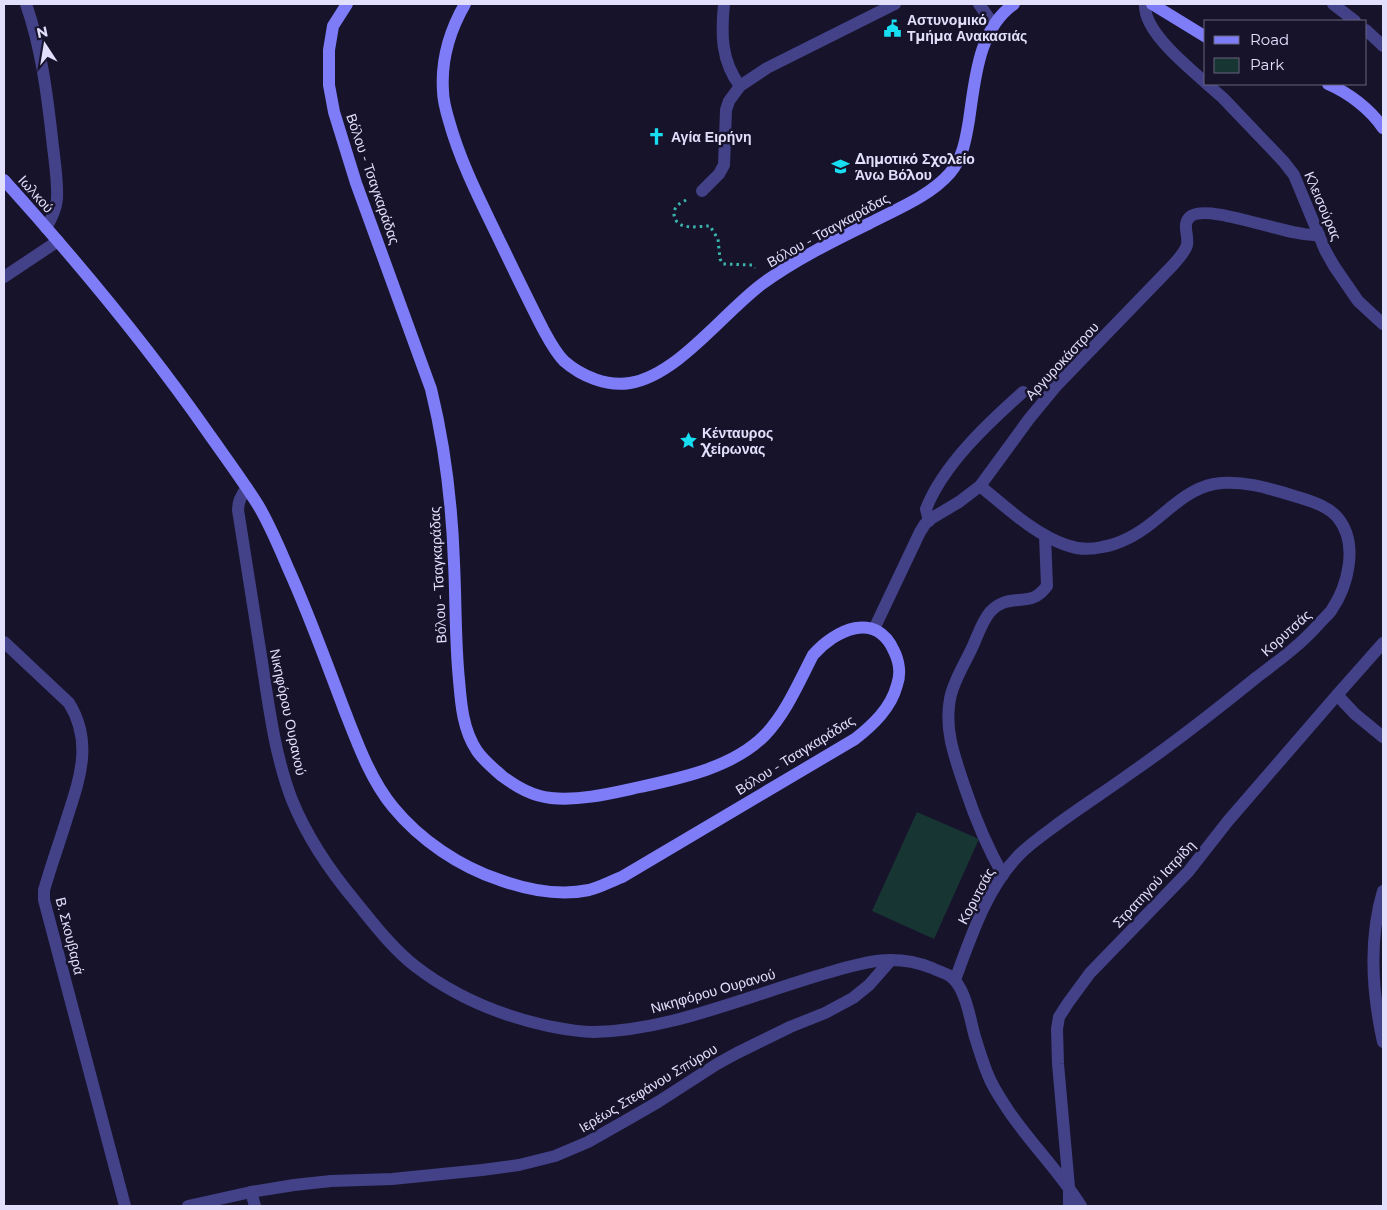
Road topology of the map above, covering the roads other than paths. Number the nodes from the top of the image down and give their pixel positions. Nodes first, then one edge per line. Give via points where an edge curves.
1 (26, 4) edge
2 (347, 4) edge
3 (465, 4) edge
4 (724, 4) edge
5 (895, 4) edge
6 (979, 4) edge
7 (1014, 4) edge
8 (1145, 4) edge
9 (1152, 4) edge
10 (1333, 4) edge
11 (1354, 20) edge
12 (993, 24) junction
13 (1367, 31) edge
14 (1204, 36) edge
15 (1383, 46) edge
16 (1204, 81) edge
17 (1208, 85) edge
18 (1330, 85) edge
19 (740, 86) junction
20 (1383, 128) edge
21 (4, 180) edge
22 (702, 191) road end
23 (46, 228) junction
24 (1319, 235) junction
25 (58, 241) junction
26 (4, 277) edge
27 (1383, 324) edge
28 (1023, 392) dead end
29 (980, 486) junction
30 (247, 488) junction
31 (929, 520) junction
32 (1046, 536) junction
33 (874, 629) junction
34 (4, 642) edge
35 (1383, 643) edge
36 (1337, 695) junction
37 (1383, 737) edge
38 (1003, 875) junction
39 (1383, 892) edge
40 (891, 960) junction
41 (955, 980) junction
42 (1383, 1042) edge
43 (1069, 1187) junction
44 (252, 1192) junction
45 (125, 1206) edge
46 (188, 1206) edge
47 (255, 1206) edge
48 (1070, 1206) edge
49 (1081, 1206) edge

1 - 23 street via 43,74 56,168 55,210
2 - 33 main road, Βόλου - Τσαγκαράδας via 330,38 329,85 356,184 431,389 438,418 453,529 456,655 461,704 478,753 517,787 551,798 600,795 698,772 743,754 765,735 785,707 813,655 822,646 848,630
3 - 12 main road, Βόλου - Τσαγκαράδας via 455,24 444,63 444,105 458,152 542,329 563,360 577,371 615,383 647,378 676,361 762,284 906,205 950,173 958,162 964,143 980,61
4 - 19 street via 724,54
5 - 19 street via 767,68
6 - 12 street
7 - 12 main road, Βόλου - Τσαγκαράδας
8 - 16 street, Κλεισούρας via 1147,17 1160,38
9 - 14 main road
10 - 11 street
13 - 15 street
17 - 24 street, Κλεισούρας via 1284,162 1297,182
18 - 20 main road via 1357,102
19 - 22 street via 726,110 724,165
21 - 23 main road, Ιωλκού
23 - 25 main road, Βόλου - Τσαγκαράδας
24 - 27 street, Κλεισούρας via 1344,283
24 - 29 street, Αργυροκάστρου via 1300,234 1217,214 1192,216 1185,228 1187,245 1183,253 1057,385
25 - 26 street
25 - 30 main road, Βόλου - Τσαγκαράδας via 130,328
28 - 31 street via 963,451 926,509
29 - 31 street, Αργυροκάστρου
29 - 32 street, Κορυτσάς
30 - 33 main road, Βόλου - Τσαγκαράδας via 275,537 358,743 392,807 434,845 470,868 536,890 567,892 606,884 855,739 886,708 898,684 899,668 893,648
30 - 40 street, Νικηφόρου Ουρανού via 240,496 238,510 270,710 292,798 317,849 346,890 413,964 479,1005 520,1020 590,1032 617,1031 693,1015 860,964
31 - 33 street, Αργυροκάστρου via 920,532
32 - 38 street via 1047,586 1040,595 1012,600 990,613 956,681 948,710 948,731 955,760 982,834
32 - 38 street, Κορυτσάς via 1068,546 1086,549 1112,545 1151,524 1190,493 1214,484 1234,482 1278,491 1327,509 1338,518 1350,549 1343,588 1330,611 1301,643 1190,730 1046,832 1019,855
34 - 45 street, Β. Σκουβαρά via 69,703 82,738 83,753 77,787 44,890 44,900
35 - 36 street, Στρατηγού Ιατρίδη
36 - 37 street
36 - 43 street, Στρατηγού Ιατρίδη via 1188,872 1090,973 1059,1017 1058,1064
38 - 41 street, Κορυτσάς via 982,912
39 - 42 street via 1373,943 1373,964
40 - 41 street, Νικηφόρου Ουρανού via 925,966
40 - 44 street, Ιερέως Στεφάνου Σπύρου via 853,998 737,1053 588,1142 555,1156 482,1170 332,1181
41 - 43 street via 991,1082 1016,1121
43 - 48 street, Στρατηγού Ιατρίδη
43 - 49 street
44 - 46 street, Ιερέως Στεφάνου Σπύρου
44 - 47 street

